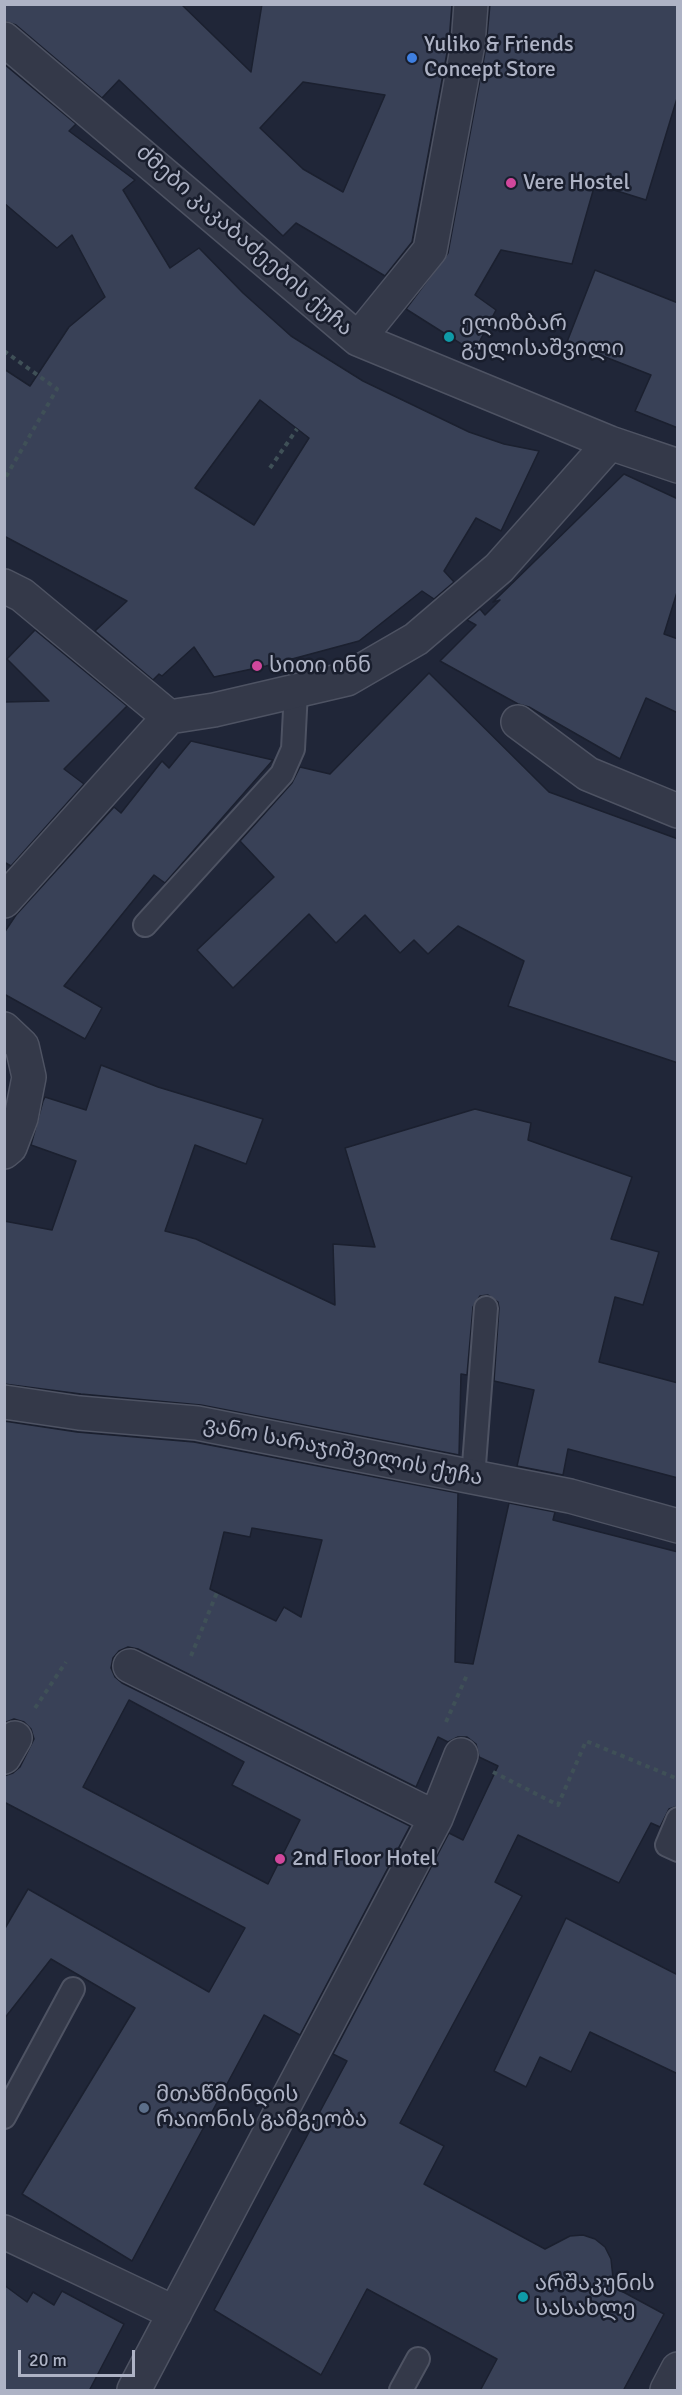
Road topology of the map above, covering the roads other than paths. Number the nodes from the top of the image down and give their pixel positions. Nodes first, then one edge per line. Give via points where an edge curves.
1 (471, 4) edge
2 (4, 39) edge
3 (358, 339) junction
4 (610, 443) junction
5 (678, 466) edge
6 (4, 586) edge
7 (296, 691) junction
8 (169, 717) junction
9 (518, 722) dead end
10 (678, 811) edge
11 (4, 901) edge
12 (145, 925) dead end
13 (4, 1029) edge
14 (4, 1152) edge
15 (486, 1308) dead end
16 (4, 1402) edge
17 (473, 1478) junction
18 (678, 1526) edge
19 (130, 1666) dead end
20 (461, 1755) road end
21 (436, 1818) junction
22 (678, 1819) edge
23 (678, 1850) edge
24 (73, 1989) dead end
25 (4, 2117) edge
26 (4, 2232) edge
27 (176, 2313) junction
28 (418, 2359) dead end
29 (678, 2368) edge
30 (134, 2391) edge
31 (401, 2391) edge
32 (667, 2391) edge

1 - 3 street via 468,44 430,250
2 - 3 street, ძმები კაკაბაძეების ქუჩა
3 - 4 street, ძმები კაკაბაძეების ქუჩა
4 - 5 street, ძმები კაკაბაძეების ქუჩა
4 - 7 street via 499,568 416,639 347,679
6 - 8 street via 22,595
7 - 8 street
7 - 12 lane via 293,749 282,774
8 - 11 street
9 - 10 street via 588,774
13 - 14 street via 22,1046 29,1077 21,1118 10,1147
15 - 17 lane
16 - 17 street, ვანო სარაჯიშვილის ქუჩა via 197,1424
17 - 18 street, ვანო სარაჯიშვილის ქუჩა via 570,1496
19 - 21 street
20 - 21 street
21 - 27 street
22 - 23 lane via 667,1845
24 - 25 lane
26 - 27 street
27 - 30 street
28 - 31 lane
29 - 32 street

